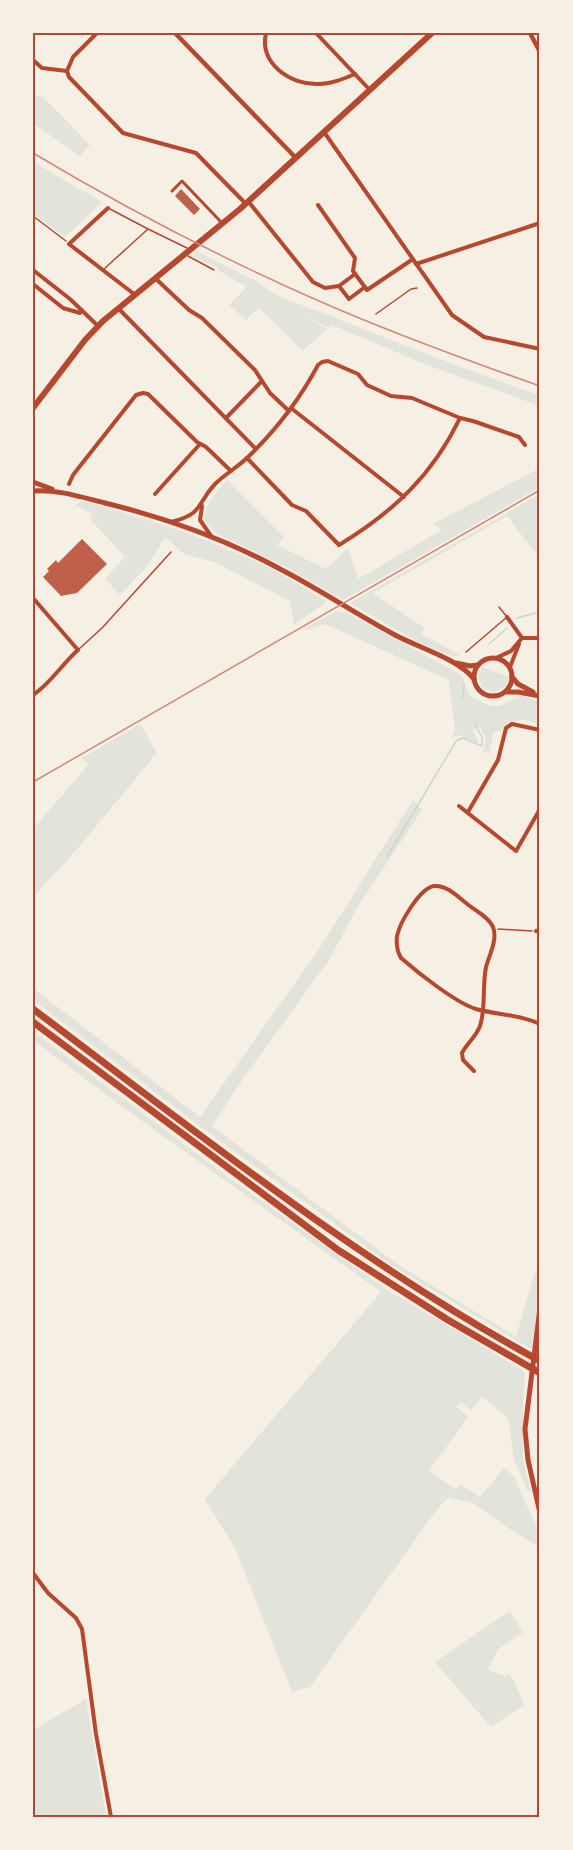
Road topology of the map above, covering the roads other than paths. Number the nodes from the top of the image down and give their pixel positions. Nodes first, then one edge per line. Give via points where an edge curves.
1 (97, 33) edge
2 (175, 33) edge
3 (266, 33) edge
4 (316, 33) edge
5 (432, 33) edge
6 (529, 33) edge
7 (540, 52) edge
8 (33, 60) edge
9 (67, 71) junction
10 (355, 74) junction
11 (369, 89) junction
12 (324, 131) junction
13 (296, 158) junction
14 (172, 190) dead end
15 (247, 203) junction
16 (318, 205) dead end
17 (108, 208) joint
18 (222, 223) junction
19 (540, 223) edge
20 (148, 229) junction
21 (187, 252) junction
22 (413, 259) junction
23 (416, 264) junction
24 (103, 269) junction
25 (33, 270) edge
26 (214, 270) dead end
27 (355, 274) junction
28 (155, 278) junction
29 (33, 284) edge
30 (339, 286) junction
31 (365, 289) junction
32 (134, 294) junction
33 (118, 308) junction
34 (85, 316) junction
35 (98, 326) junction
36 (540, 349) edge
37 (261, 382) junction
38 (33, 408) edge
39 (290, 409) junction
40 (226, 418) junction
41 (460, 418) junction
42 (200, 444) junction
43 (525, 445) dead end
44 (256, 449) junction
45 (247, 458) junction
46 (231, 471) junction
47 (33, 482) edge
48 (69, 484) dead end
49 (33, 491) edge
50 (65, 493) junction
51 (155, 494) dead end
52 (404, 497) junction
53 (202, 505) junction
54 (171, 522) junction
55 (211, 537) junction
56 (171, 552) dead end
57 (33, 598) edge
58 (499, 607) dead end
59 (507, 618) junction
60 (522, 638) junction
61 (540, 638) edge
62 (78, 650) junction
63 (466, 652) dead end
64 (496, 658) junction
65 (446, 659) junction
66 (478, 665) junction
67 (510, 667) junction
68 (512, 677) junction
69 (474, 680) junction
70 (505, 692) junction
71 (33, 695) edge
72 (540, 696) edge
73 (540, 730) edge
74 (459, 806) dead end
75 (540, 809) edge
76 (468, 812) junction
77 (33, 1009) edge
78 (483, 1010) junction
79 (33, 1022) edge
80 (540, 1024) edge
81 (474, 1071) dead end
82 (540, 1308) edge
83 (540, 1361) edge
84 (540, 1373) edge
85 (540, 1513) edge
86 (33, 1573) edge
87 (111, 1817) edge

1 - 9 street via 73,57
2 - 13 street
3 - 10 street via 264,45 269,58 292,79 324,84
4 - 10 street
5 - 11 main road
6 - 7 street
8 - 9 street via 42,68
9 - 15 street via 123,133 196,153
10 - 11 street
11 - 12 main road
12 - 13 main road
12 - 22 street
13 - 15 main road
14 - 18 street via 182,181
15 - 18 main road
15 - 30 street via 313,282 325,288
16 - 27 street via 356,258
17 - 20 lane
17 - 24 street via 69,244
18 - 21 main road
19 - 23 street
20 - 21 lane
20 - 24 lane
21 - 26 lane
21 - 28 main road
22 - 23 street
22 - 31 street
23 - 36 street via 458,320 484,337
24 - 32 street
25 - 34 street
27 - 30 street
27 - 31 street
28 - 32 main road
28 - 37 street via 200,316 255,370
29 - 34 street via 66,309
30 - 31 street via 349,299
32 - 33 main road
33 - 35 main road
33 - 40 street
34 - 35 street
35 - 38 main road
37 - 39 street
37 - 40 street
39 - 41 street via 322,362 328,361 358,374 366,385 391,396 411,397
39 - 44 street
39 - 52 street
40 - 44 street
41 - 43 street via 519,437
41 - 52 street via 432,465
42 - 46 street
42 - 48 street via 148,394 139,394
42 - 51 street
44 - 45 street
45 - 46 street
45 - 52 street via 292,505 306,511 339,545 373,524
46 - 53 street via 213,486
47 - 50 main road
49 - 50 main road
50 - 54 main road
53 - 54 street via 190,517
53 - 55 street via 200,520
54 - 55 main road
55 - 65 main road via 279,568 404,640
56 - 62 lane
57 - 62 street
58 - 59 lane
59 - 60 street
59 - 63 lane
60 - 61 street
60 - 64 street via 509,652
60 - 67 street
62 - 71 street
64 - 66 main road
64 - 67 main road
65 - 66 main road
65 - 69 main road
66 - 69 main road
67 - 68 main road
68 - 70 main road
68 - 72 main road
69 - 70 main road via 486,695
70 - 72 main road
73 - 76 street via 514,724 506,728 498,760
74 - 76 street
75 - 76 street via 516,851
77 - 83 highway via 356,1249
78 - 78 street via 461,1002 404,960 398,951 397,935 403,921 422,892 429,888 436,886 452,892 494,929 484,979
78 - 80 street via 516,1015
78 - 81 street via 476,1034 462,1053 463,1060
79 - 84 highway via 346,1255
82 - 85 main road via 526,1421 526,1444
86 - 87 street via 46,1591 74,1615 82,1629

